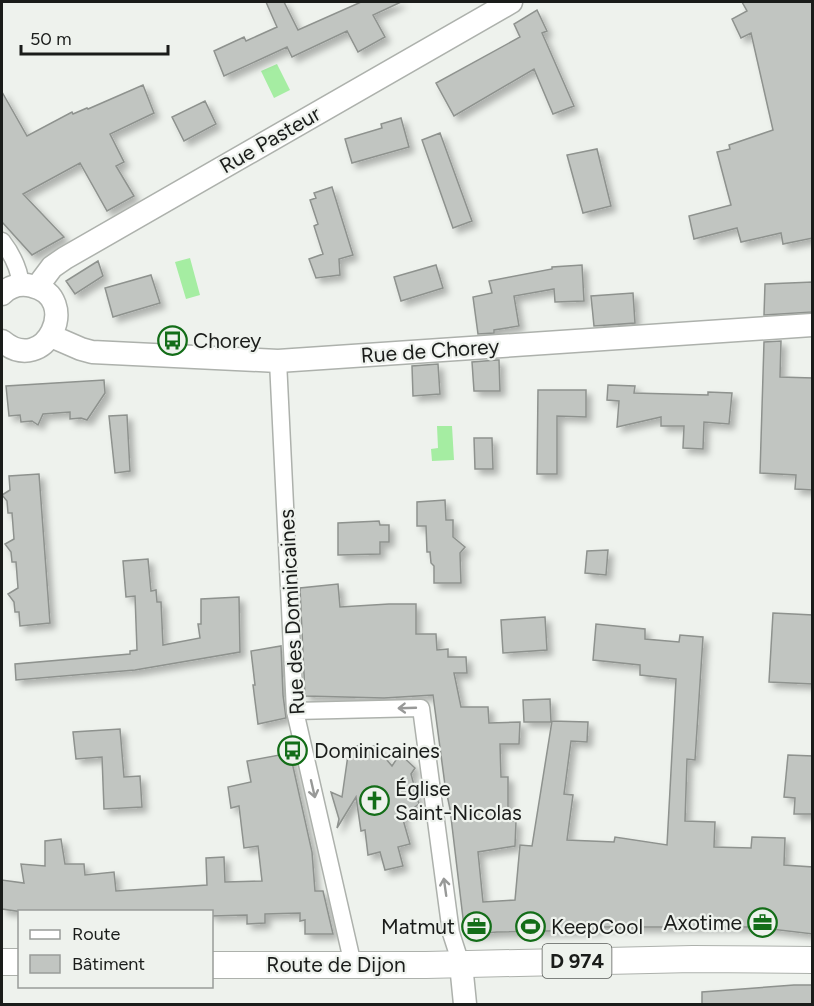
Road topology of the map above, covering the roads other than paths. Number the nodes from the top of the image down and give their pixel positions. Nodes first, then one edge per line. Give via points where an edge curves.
1 (511, 2) edge
2 (2, 241) edge
3 (20, 288) edge
4 (813, 325) edge
5 (51, 336) junction
6 (2, 341) edge
7 (279, 361) junction
8 (295, 711) junction
9 (813, 960) edge
10 (2, 962) edge
11 (18, 962) edge
12 (213, 964) edge
13 (353, 964) junction
14 (461, 964) junction
15 (465, 1005) edge

1 - 3 street, Rue Pasteur via 64,258
2 - 3 street via 19,271
3 - 5 street via 48,296 55,308
4 - 7 street, Rue de Chorey
5 - 6 street via 31,350 14,348
5 - 7 street, Rue de Chorey via 92,352
7 - 8 street, Rue des Dominicaines
8 -> 13 street, Rue des Dominicaines
14 -> 8 street via 451,933 421,708
9 - 14 main road, D 974 via 693,958
10 - 11 main road
12 - 13 main road, Route de Dijon / D 974
13 - 14 main road, Route de Dijon / D 974
14 - 15 street

